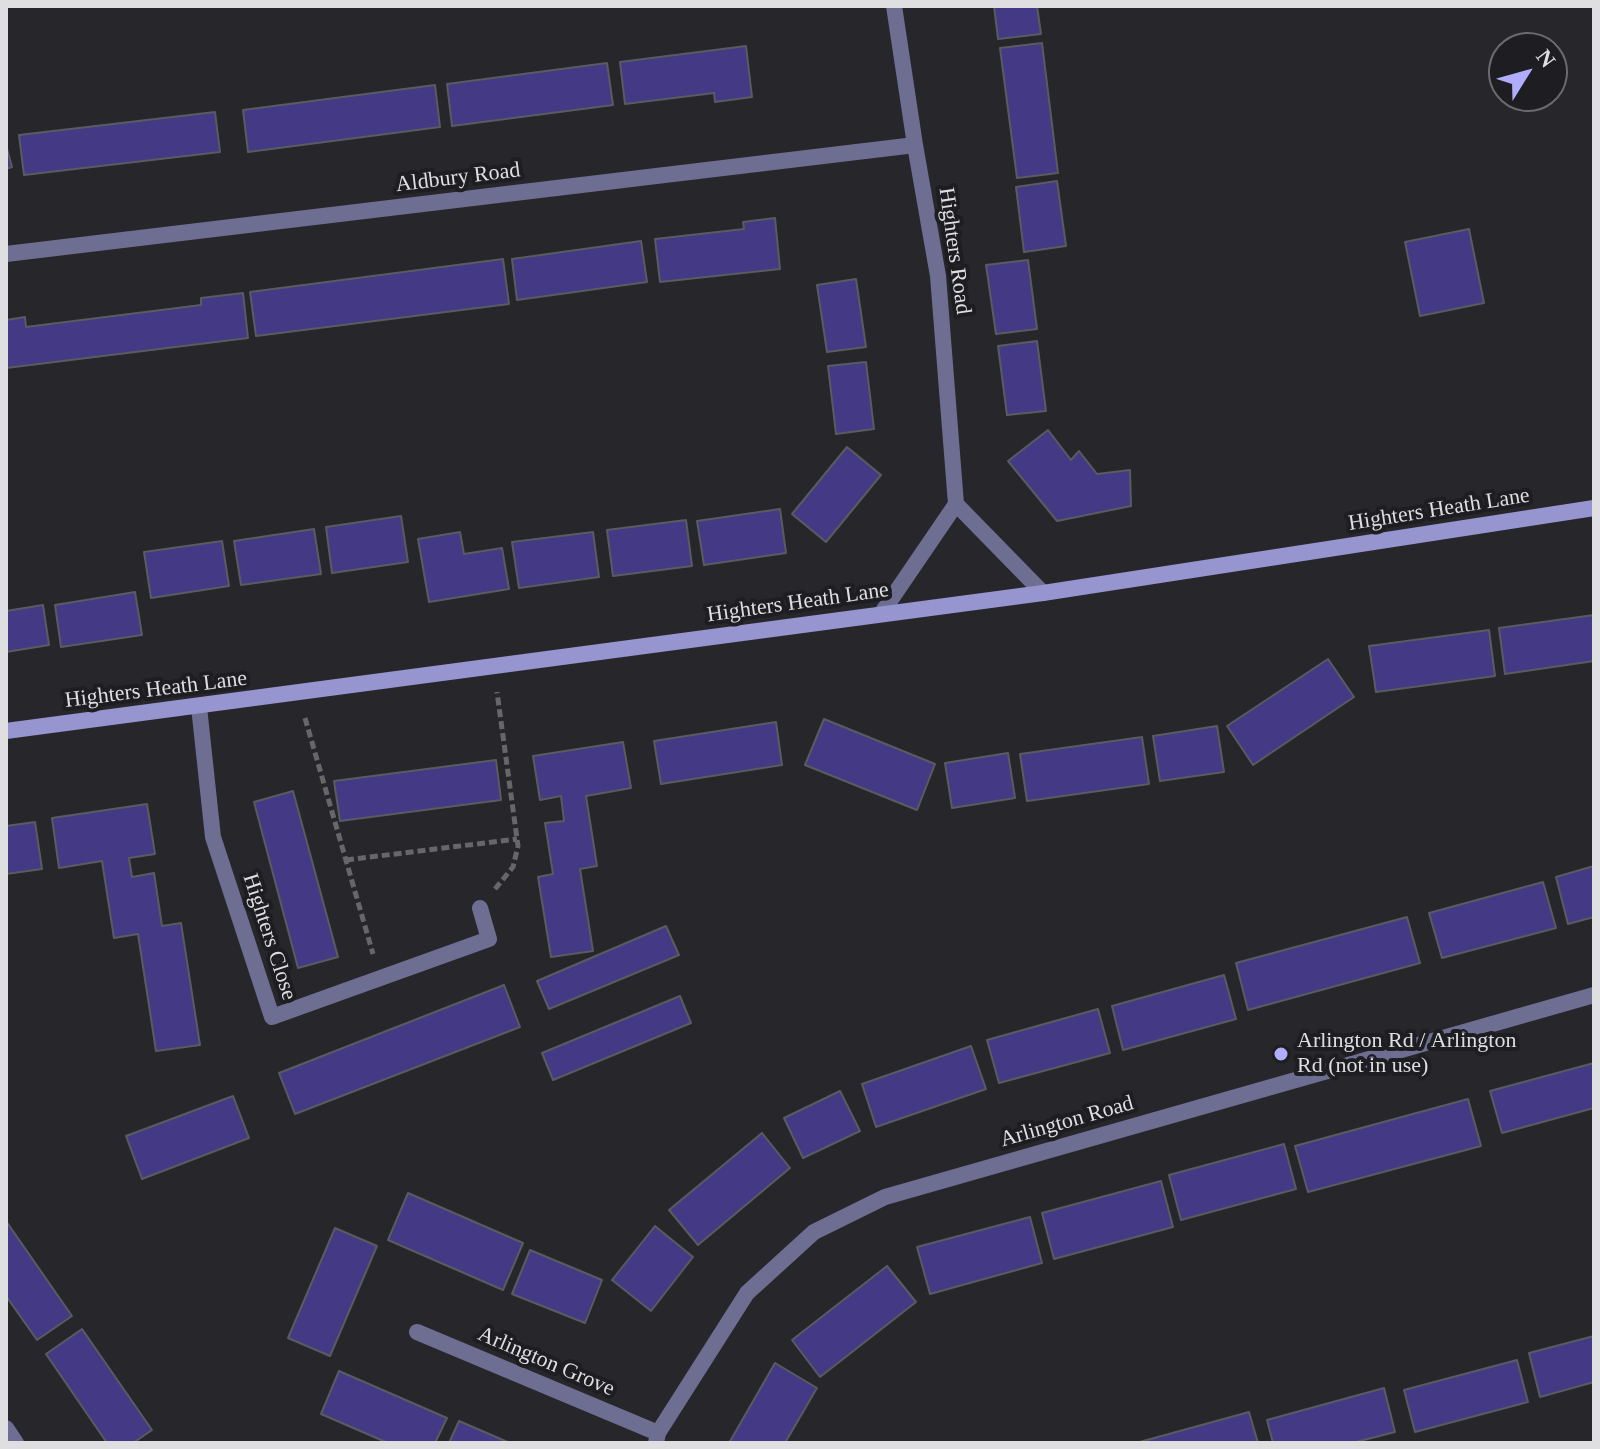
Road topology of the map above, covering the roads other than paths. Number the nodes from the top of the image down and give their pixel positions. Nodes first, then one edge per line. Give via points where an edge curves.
1 (894, 6) edge
2 (915, 145) junction
3 (6, 254) edge
4 (956, 504) junction
5 (1594, 508) edge
6 (1043, 593) junction
7 (881, 614) junction
8 (199, 707) junction
9 (6, 731) edge
10 (480, 908) road end
11 (1594, 995) edge
12 (417, 1332) dead end
13 (6, 1428) edge
14 (657, 1438) edge
15 (16, 1443) edge

1 - 2 street, Highters Road
2 - 3 street, Aldbury Road
2 - 4 street, Highters Road via 938,276
4 - 6 street
4 - 7 street
5 - 6 street, Highters Heath Lane
6 - 7 street, Highters Heath Lane
7 - 8 street, Highters Heath Lane
8 - 9 street, Highters Heath Lane
8 - 10 street, Highters Close via 213,837 272,1017 489,939
11 - 14 street, Arlington Road via 885,1197 814,1232 747,1293
12 - 14 street, Arlington Grove
13 - 15 street

